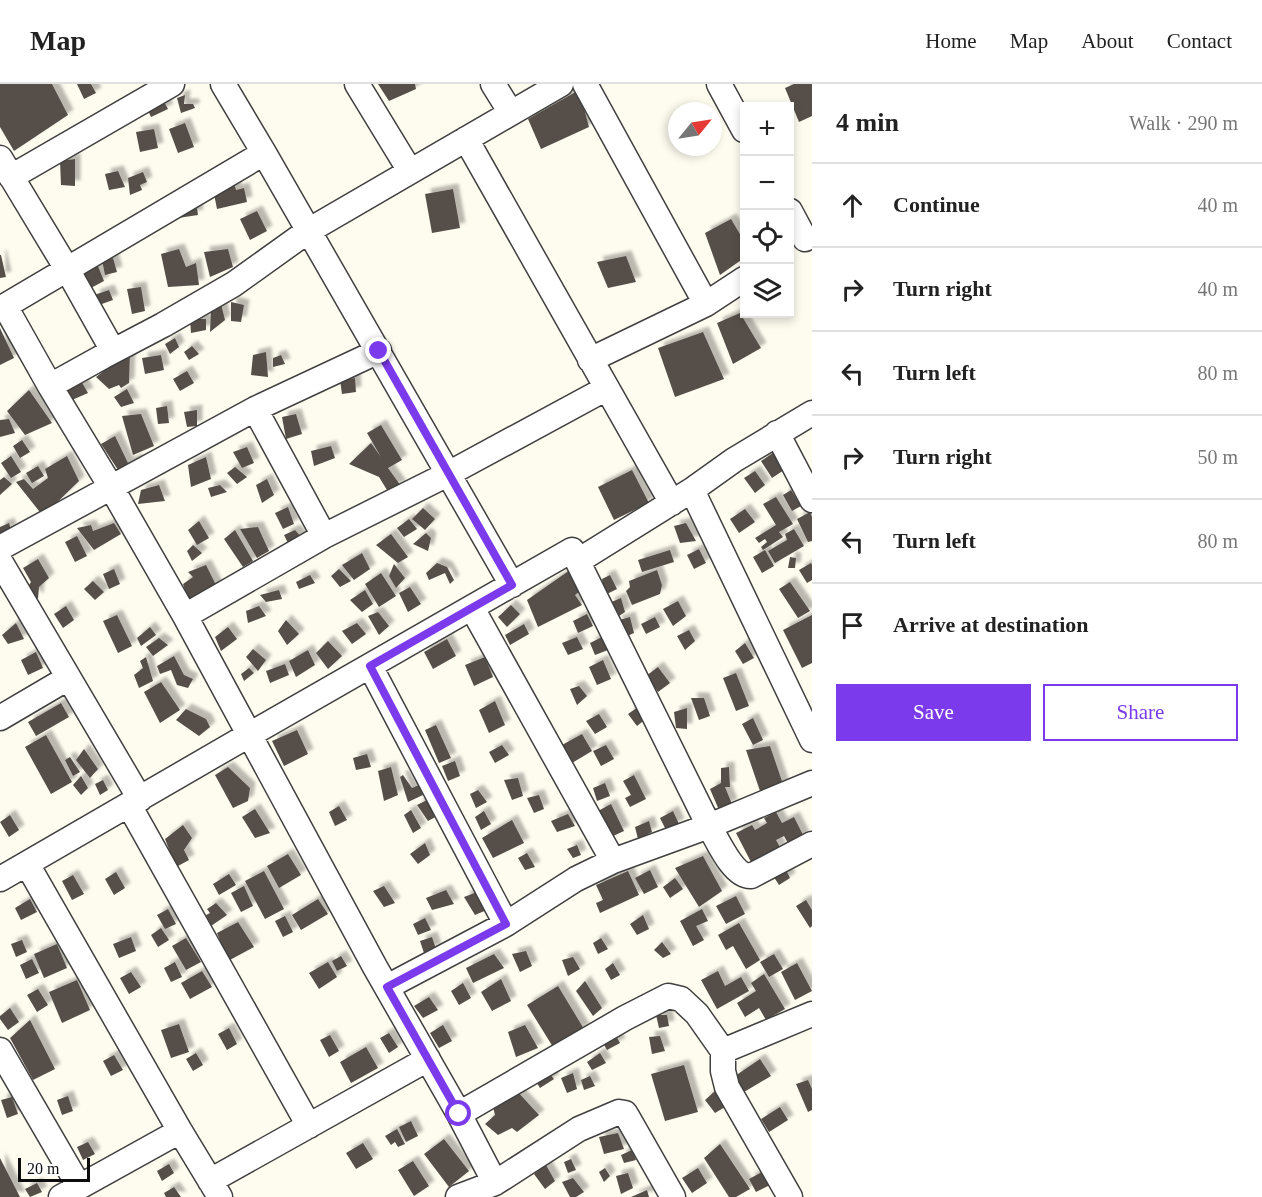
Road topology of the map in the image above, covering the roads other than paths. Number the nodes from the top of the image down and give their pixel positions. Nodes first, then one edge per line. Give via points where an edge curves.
1 (172, 84) edge
2 (223, 84) edge
3 (357, 84) edge
4 (493, 84) edge
5 (561, 84) edge
6 (585, 84) edge
7 (719, 84) edge
8 (511, 113) junction
9 (740, 123) edge
10 (466, 139) junction
11 (264, 153) junction
12 (5, 168) edge
13 (410, 171) junction
14 (794, 223) edge
15 (308, 231) junction
16 (802, 241) edge
17 (67, 269) junction
18 (740, 282) edge
19 (706, 304) junction
20 (2, 307) edge
21 (113, 351) junction
22 (379, 351) junction
23 (590, 360) junction
24 (50, 386) junction
25 (607, 388) junction
26 (255, 409) junction
27 (812, 413) edge
28 (777, 433) junction
29 (448, 474) junction
30 (111, 487) junction
31 (682, 497) junction
32 (812, 500) edge
33 (324, 536) junction
34 (0, 548) edge
35 (0, 561) edge
36 (578, 561) junction
37 (512, 585) junction
38 (472, 608) junction
39 (186, 616) junction
40 (370, 666) junction
41 (68, 678) junction
42 (0, 718) edge
43 (249, 735) junction
44 (812, 740) edge
45 (812, 783) edge
46 (134, 802) junction
47 (709, 826) junction
48 (812, 844) edge
49 (614, 861) junction
50 (27, 864) junction
51 (0, 879) edge
52 (506, 924) junction
53 (387, 987) junction
54 (812, 1014) edge
55 (0, 1050) edge
56 (723, 1051) junction
57 (428, 1059) junction
58 (459, 1114) junction
59 (309, 1126) junction
60 (180, 1131) junction
61 (495, 1183) junction
62 (215, 1189) edge
63 (70, 1192) edge
64 (458, 1197) edge
65 (673, 1197) edge
66 (790, 1197) edge

1 - 12 street
2 - 11 street
3 - 13 street
4 - 8 street
5 - 8 street
6 - 19 street
7 - 9 street
8 - 10 street
10 - 13 street
10 - 23 street
11 - 15 street
11 - 17 street
12 - 17 street
13 - 15 street
14 - 16 street
15 - 21 street via 234,284
15 - 22 street
17 - 20 street
17 - 21 street
18 - 19 street
19 - 23 street
20 - 24 street
21 - 24 street
22 - 26 street
22 - 29 street
23 - 25 street
24 - 30 street
25 - 29 street
25 - 31 street
26 - 30 street
26 - 33 street
27 - 28 street
28 - 31 street
28 - 32 street
29 - 33 street
29 - 37 street
30 - 34 street
30 - 39 street
31 - 36 street
31 - 44 street
33 - 39 street
35 - 41 street
36 - 37 street via 572,550
36 - 47 street
37 - 38 street
38 - 40 street
38 - 49 street
39 - 43 street
40 - 43 street
40 - 52 street
41 - 42 street
41 - 46 street
43 - 46 street
43 - 53 street
45 - 47 street
46 - 50 street
46 - 59 street
47 - 48 street via 736,870 745,876
47 - 49 street
49 - 52 street via 576,879
50 - 51 street
50 - 60 street
52 - 53 street
53 - 57 street
54 - 56 street
55 - 63 street
56 - 58 street via 698,1014 681,999 668,996
56 - 66 street via 727,1087
57 - 58 street
57 - 59 street
58 - 61 street
59 - 62 street
60 - 62 street
60 - 63 street
61 - 64 street
61 - 65 street via 579,1128 619,1112 625,1113

